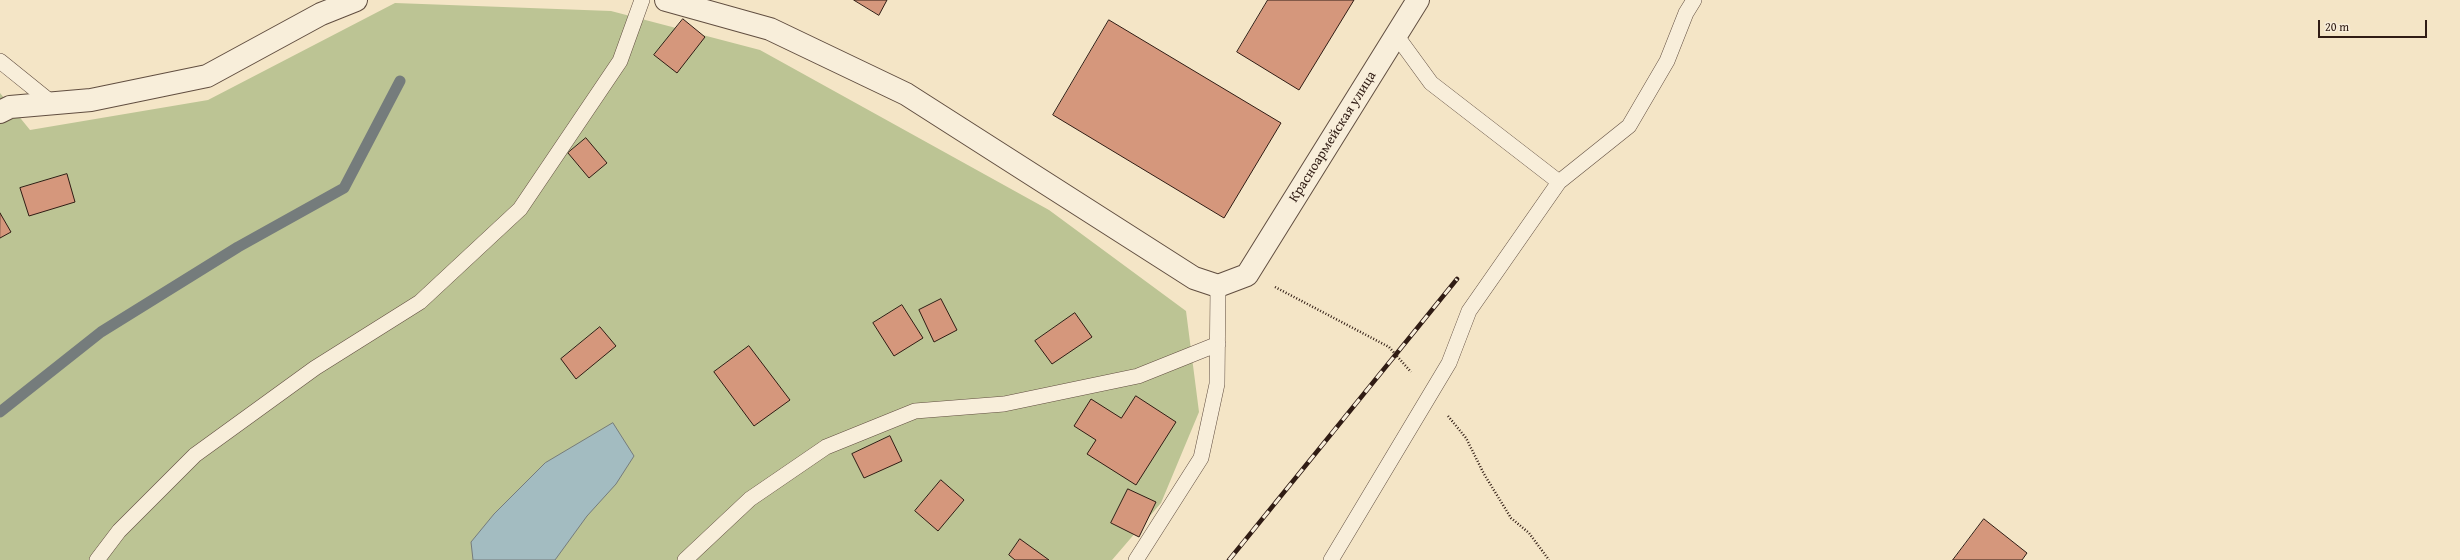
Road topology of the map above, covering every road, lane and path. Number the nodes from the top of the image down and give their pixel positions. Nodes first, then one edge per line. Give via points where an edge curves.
1 (356, 0) edge
2 (642, 0) edge
3 (666, 0) edge
4 (1418, 0) edge
5 (1694, 0) edge
6 (1396, 35) junction
7 (0, 60) edge
8 (52, 103) junction
9 (0, 112) edge
10 (1559, 182) junction
11 (1218, 286) junction
12 (1218, 344) junction
13 (97, 560) edge
14 (684, 560) edge
15 (1136, 560) edge
16 (1331, 560) edge

1 - 8 street via 321,14 207,76 92,100
2 - 13 lane via 620,61 520,208 420,302 315,368 196,455 119,531
3 - 11 street via 770,30 906,94 1194,278
4 - 6 street, Красноармейская улица
5 - 10 lane via 1667,61 1629,126
6 - 10 lane via 1431,83
6 - 11 street, Красноармейская улица via 1247,275
7 - 8 lane
8 - 9 street via 10,107
10 - 16 lane via 1468,311 1450,363
11 - 12 lane
12 - 14 lane via 1138,376 1004,404 915,411 832,444 750,499
12 - 15 lane via 1216,384 1201,458

